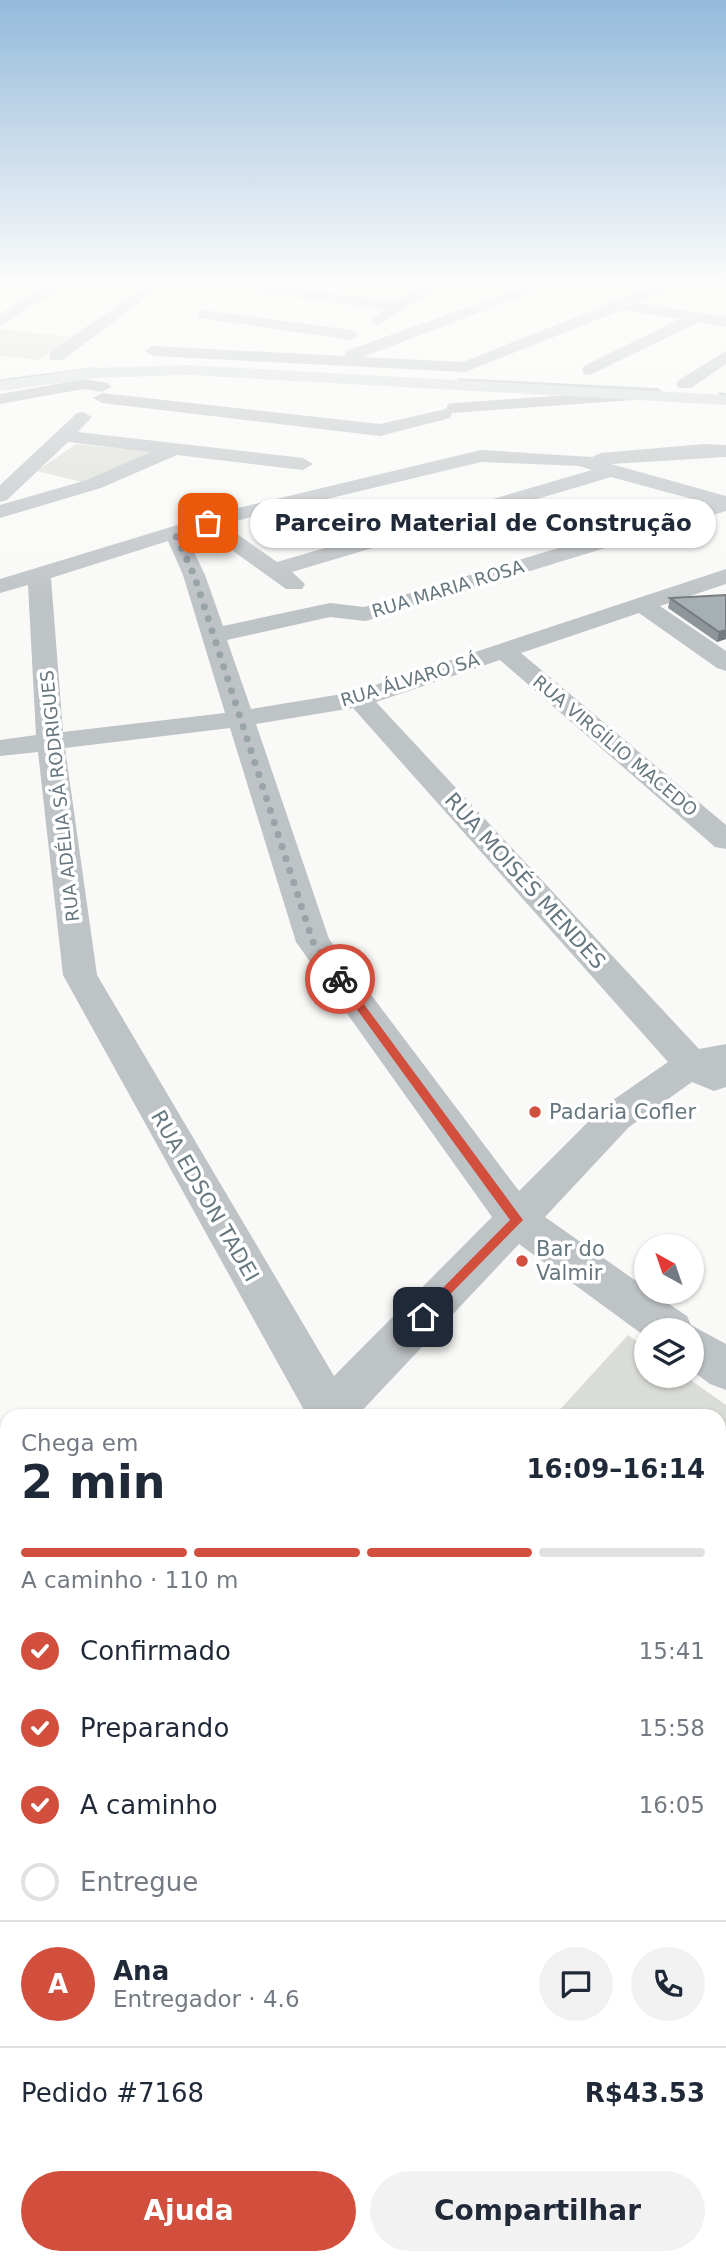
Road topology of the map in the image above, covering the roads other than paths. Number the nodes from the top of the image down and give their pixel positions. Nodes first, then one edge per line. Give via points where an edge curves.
1 (106, 390) edge
2 (47, 391) edge
3 (110, 391) edge
4 (421, 391) edge
5 (458, 391) edge
6 (620, 391) edge
7 (665, 391) edge
8 (655, 394) junction
9 (721, 396) edge
10 (0, 399) edge
11 (416, 404) junction
12 (449, 409) junction
13 (380, 430) junction
14 (64, 436) junction
15 (349, 443) dead end
16 (175, 449) junction
17 (726, 451) edge
18 (326, 454) dead end
19 (582, 460) junction
20 (303, 464) junction
21 (611, 471) junction
22 (0, 496) edge
23 (726, 503) edge
24 (0, 512) edge
25 (216, 520) junction
26 (175, 534) junction
27 (274, 570) junction
28 (726, 576) edge
29 (14, 579) edge
30 (652, 602) junction
31 (726, 602) edge
32 (330, 610) junction
33 (212, 636) junction
34 (505, 652) junction
35 (726, 663) edge
36 (359, 699) junction
37 (241, 719) junction
38 (50, 741) junction
39 (0, 748) edge
40 (726, 840) edge
41 (80, 975) joint
42 (709, 1060) edge
43 (726, 1084) edge
44 (517, 1220) junction
45 (654, 1318) edge
46 (704, 1354) edge
47 (726, 1369) edge
48 (326, 1409) edge
49 (335, 1409) edge

1 - 14 street
2 - 10 street
3 - 13 street
4 - 11 street via 425,395
5 - 12 street
6 - 8 main road
7 - 8 main road
8 - 9 main road
8 - 12 street
11 - 12 street via 434,400
11 - 13 street
12 - 13 street
13 - 15 street
14 - 16 street
14 - 22 street
16 - 20 street
16 - 24 street via 94,484
17 - 19 street
18 - 20 street
19 - 21 street
19 - 25 street via 481,456
20 - 25 street
21 - 23 street
21 - 27 street
23 - 32 street, RUA MARIA ROSA via 365,614
25 - 26 street
25 - 27 street
26 - 29 street
26 - 33 street via 194,575
27 - 32 street
28 - 30 street, RUA ÁLVARO SÁ
29 - 38 street, RUA ADÉLIA SÁ RODRIGUES
30 - 31 street
30 - 34 street, RUA ÁLVARO SÁ
30 - 35 street
32 - 33 street
33 - 37 street
34 - 36 street, RUA ÁLVARO SÁ
34 - 40 street, RUA VIRGÍLIO MACEDO
36 - 37 street, RUA ÁLVARO SÁ
36 - 42 street, RUA MOISÉS MENDES
37 - 38 street, RUA ÁLVARO SÁ
37 - 44 street via 313,942
38 - 39 street, RUA ÁLVARO SÁ
38 - 41 street, RUA ADÉLIA SÁ RODRIGUES
41 - 48 street, RUA EDSON TADEI
42 - 43 street, RUA MOISÉS MENDES
42 - 44 street via 616,1117
44 - 45 street
44 - 49 street
46 - 47 street

